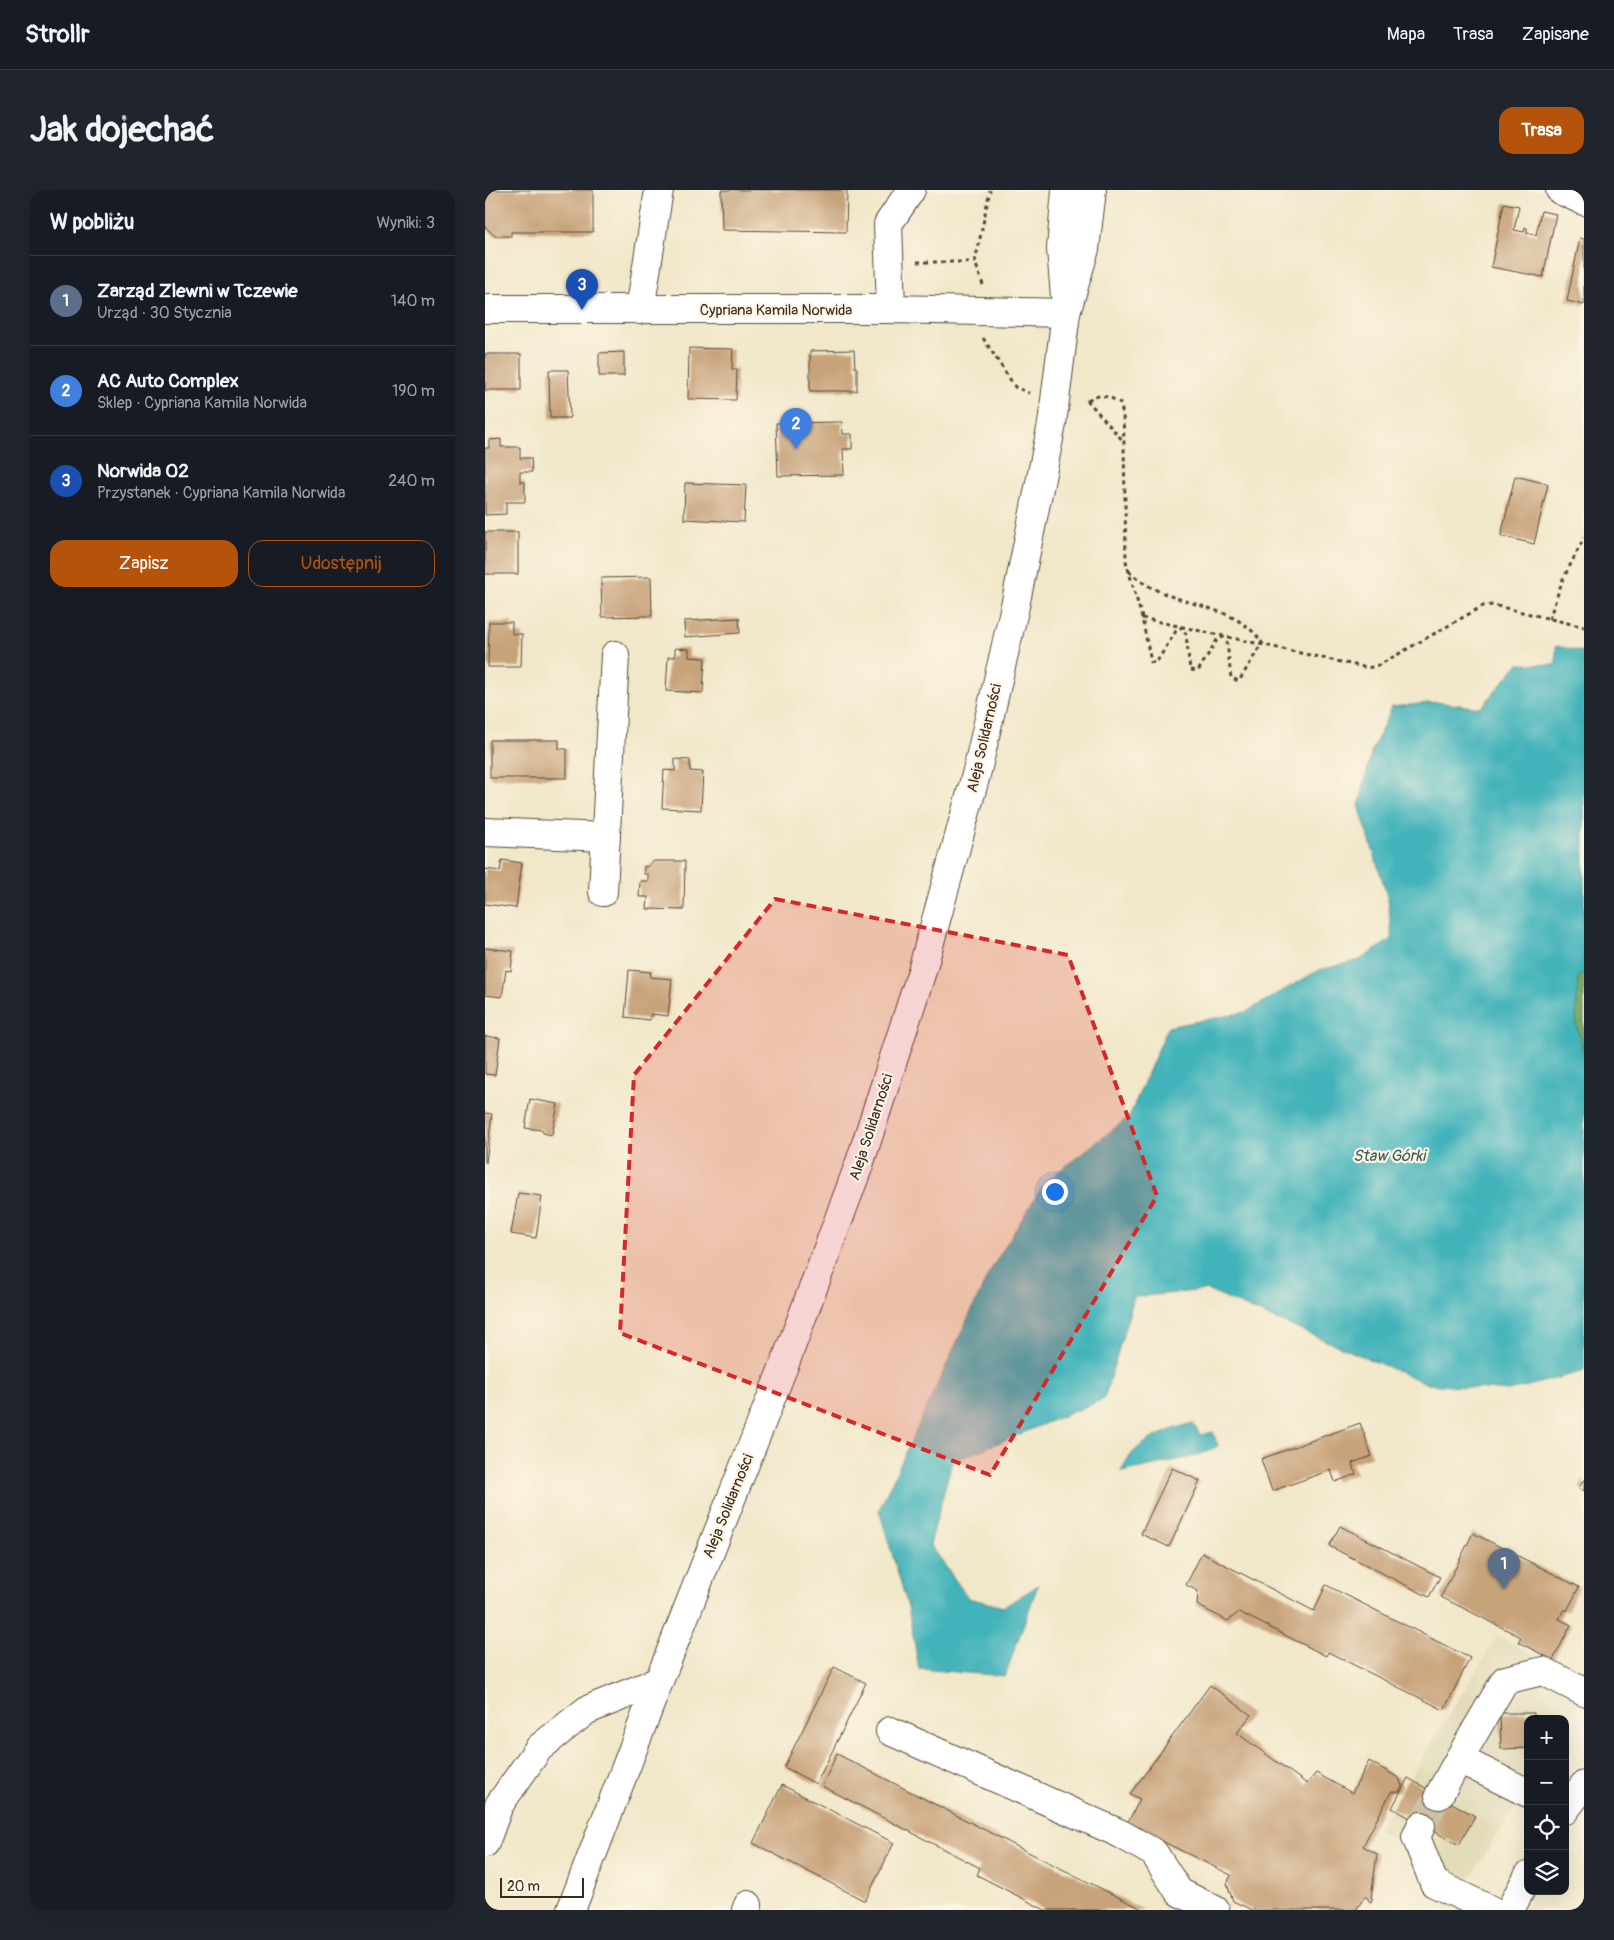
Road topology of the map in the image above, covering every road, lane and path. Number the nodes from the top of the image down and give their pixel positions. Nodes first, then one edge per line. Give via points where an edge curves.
1 (659, 190) edge
2 (911, 190) edge
3 (1066, 190) edge
4 (1092, 190) edge
5 (1560, 190) edge
6 (1584, 201) edge
7 (890, 262) junction
8 (975, 262) dead end
9 (485, 309) edge
10 (891, 309) junction
11 (640, 310) junction
12 (1066, 313) junction
13 (1124, 443) junction
14 (1584, 538) edge
15 (1128, 570) junction
16 (1142, 618) junction
17 (1549, 619) junction
18 (1182, 627) junction
19 (1584, 627) edge
20 (1223, 637) junction
21 (1263, 646) junction
22 (615, 655) dead end
23 (485, 832) edge
24 (606, 837) junction
25 (603, 892) dead end
26 (659, 1681) junction
27 (1584, 1692) edge
28 (890, 1731) dead end
29 (1459, 1759) junction
30 (1584, 1785) edge
31 (1524, 1791) edge
32 (1439, 1795) tunnel mouth
33 (1569, 1805) edge
34 (1421, 1826) tunnel mouth
35 (485, 1843) edge
36 (1524, 1884) edge
37 (571, 1910) edge
38 (1215, 1910) edge
39 (1491, 1910) edge
40 (1510, 1910) edge

1 - 11 main road
2 - 7 main road via 889,224
3 - 12 main road, Aleja Solidarności via 1061,248
4 - 12 main road, Aleja Solidarności via 1085,248
5 - 6 main road
7 - 8 path
7 - 10 main road
9 - 11 main road, Cypriana Kamila Norwida
10 - 11 main road, Cypriana Kamila Norwida
10 - 12 main road, Cypriana Kamila Norwida
12 - 26 main road, Aleja Solidarności via 1052,424 1015,606 977,771 922,971 859,1165 785,1363
13 - 13 path via 1120,403 1110,397 1095,396 1088,400
13 - 15 path
14 - 17 path via 1563,579
15 - 16 path
15 - 21 path via 1137,580 1164,595 1237,619 1258,635
16 - 18 path
16 - 18 path via 1151,662 1156,663 1176,631
17 - 19 path
17 - 21 path via 1493,605 1483,606 1379,665 1368,668
18 - 20 path
18 - 20 path via 1187,634 1190,670 1198,671 1217,640
20 - 21 path
20 - 21 path via 1227,642 1231,678 1239,681
22 - 24 main road
23 - 24 main road
24 - 25 main road
26 - 35 main road via 587,1710 539,1748 499,1804
26 - 37 main road, Aleja Solidarności
27 - 29 main road via 1543,1671 1505,1680
28 - 38 main road via 1121,1834 1154,1853 1179,1892
29 - 31 main road
29 - 32 main road
30 - 33 main road
34 - 39 main road via 1415,1837 1434,1883
36 - 40 main road

